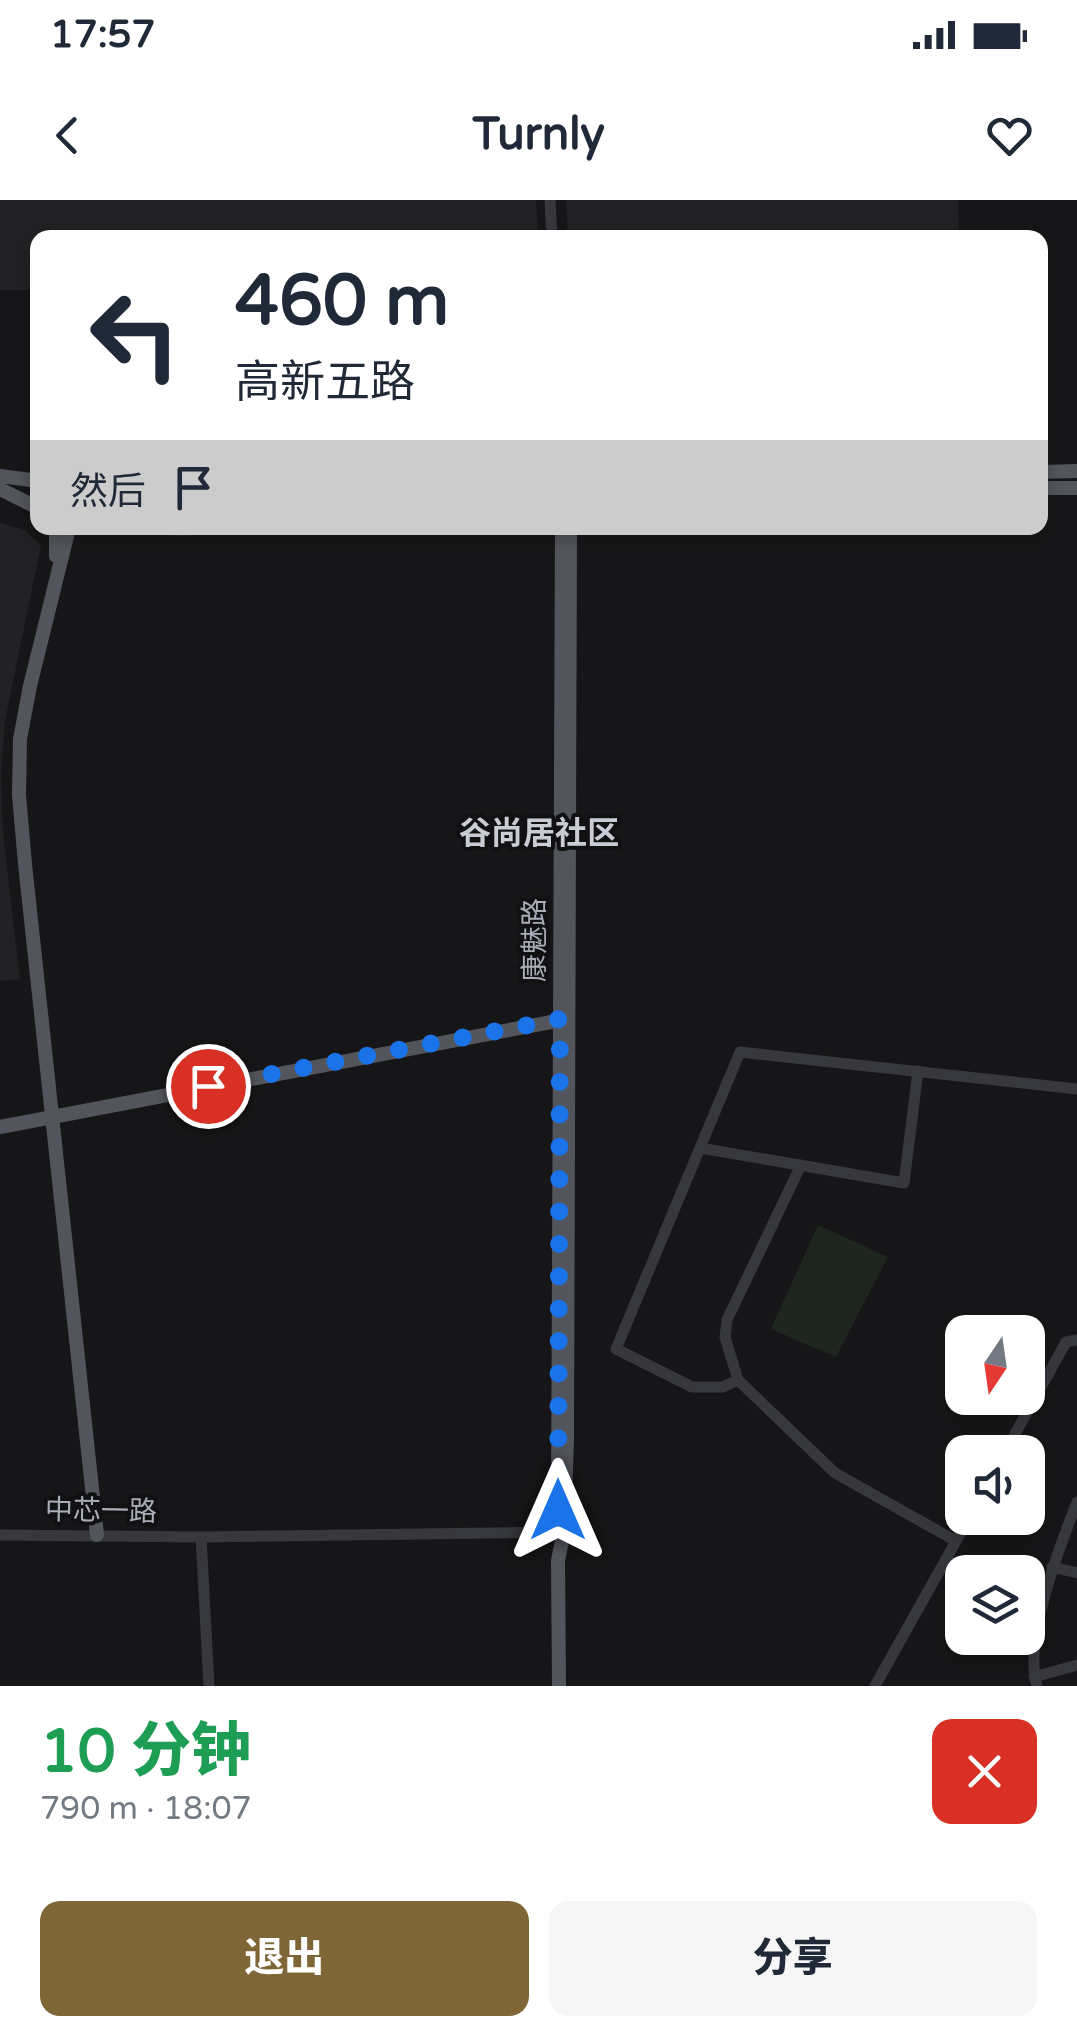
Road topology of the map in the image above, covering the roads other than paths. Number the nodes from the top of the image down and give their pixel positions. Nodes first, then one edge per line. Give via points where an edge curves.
1 (550, 200) edge
2 (552, 230) edge
3 (1077, 470) edge
4 (1048, 472) edge
5 (0, 476) edge
6 (30, 480) edge
7 (1048, 488) edge
8 (1077, 488) edge
9 (0, 489) edge
10 (30, 495) edge
11 (30, 504) edge
12 (56, 535) edge
13 (65, 535) edge
14 (71, 535) edge
15 (558, 535) edge
16 (563, 535) edge
17 (571, 535) edge
18 (566, 548) junction
19 (60, 555) junction
20 (564, 1019) junction
21 (918, 1072) junction
22 (1077, 1089) edge
23 (49, 1116) junction
24 (0, 1127) edge
25 (700, 1148) junction
26 (801, 1165) junction
27 (1077, 1340) edge
28 (738, 1380) junction
29 (1014, 1435) edge
30 (1077, 1502) edge
31 (564, 1532) junction
32 (959, 1535) edge
33 (0, 1536) edge
34 (95, 1536) junction
35 (202, 1537) junction
36 (956, 1541) junction
37 (1052, 1567) junction
38 (1077, 1573) edge
39 (1077, 1665) edge
40 (1036, 1682) edge
41 (210, 1686) edge
42 (559, 1686) edge
43 (568, 1686) edge
44 (876, 1686) edge

1 - 2 street
3 - 4 main road
5 - 6 main road
7 - 8 main road
9 - 10 main road
9 - 11 main road
12 - 19 main road
13 - 19 main road
14 - 19 main road
15 - 18 main road
16 - 18 main road, 康魅路
17 - 18 main road
18 - 20 main road, 康魅路
19 - 23 main road via 25,685 14,776
20 - 23 main road
20 - 31 main road, 康魅路
21 - 22 street
21 - 25 street via 740,1052
21 - 26 street via 904,1182
23 - 24 main road
23 - 34 main road
25 - 26 street
25 - 28 street via 616,1349 692,1387
26 - 28 street via 727,1320 725,1337
27 - 29 street via 1066,1342
28 - 36 street via 835,1473
30 - 37 street
31 - 35 street, 中芯一路
31 - 42 main road, 康魅路 via 558,1560
31 - 43 main road, 康魅路
32 - 36 street
33 - 34 street, 中芯一路
34 - 35 street, 中芯一路
35 - 41 street
36 - 44 street
37 - 38 street
37 - 40 street via 1033,1658
39 - 40 street

